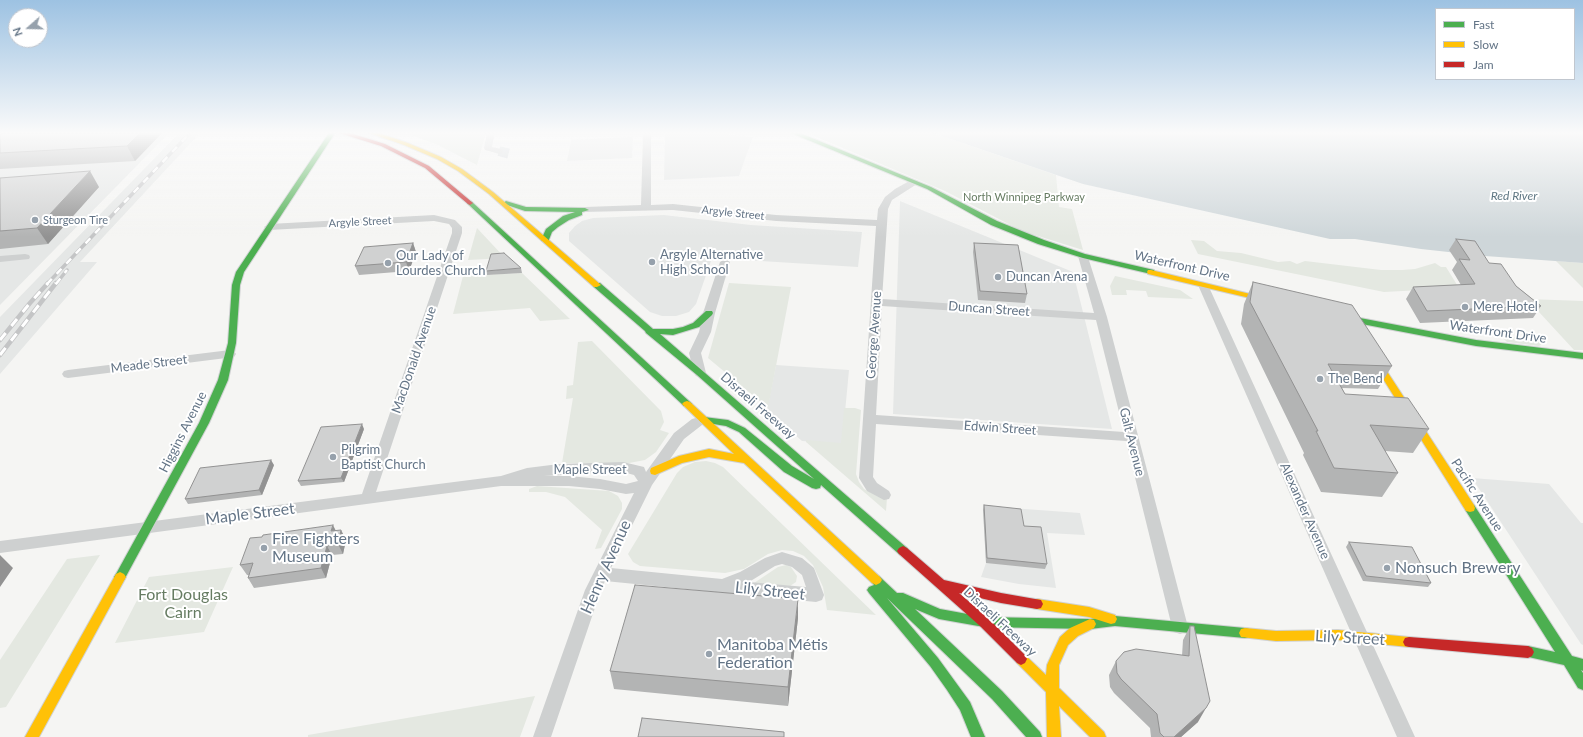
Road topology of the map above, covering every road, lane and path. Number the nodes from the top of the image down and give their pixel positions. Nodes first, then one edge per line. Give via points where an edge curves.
1 (309, 167) edge
2 (426, 167) edge
3 (455, 167) edge
4 (647, 167) edge
5 (877, 167) edge
6 (914, 182) junction
7 (501, 202) junction
8 (646, 207) junction
9 (585, 210) junction
10 (452, 222) joint
11 (881, 223) junction
12 (268, 227) junction
13 (545, 240) junction
14 (1083, 256) junction
15 (25, 257) dead end
16 (0, 259) edge
17 (725, 262) dead end
18 (1204, 285) junction
19 (877, 302) junction
20 (1277, 302) edge
21 (709, 313) junction
22 (1329, 314) edge
23 (1101, 317) junction
24 (1351, 319) junction
25 (1356, 329) edge
26 (649, 331) junction
27 (1368, 348) edge
28 (230, 354) junction
29 (1583, 356) edge
30 (700, 373) junction
31 (68, 374) dead end
32 (704, 420) junction
33 (869, 420) junction
34 (1131, 437) junction
35 (747, 460) junction
36 (655, 471) junction
37 (501, 481) junction
38 (646, 483) junction
39 (884, 495) dead end
40 (367, 499) junction
41 (843, 499) junction
42 (146, 528) junction
43 (823, 530) junction
44 (0, 547) edge
45 (600, 574) junction
46 (939, 583) junction
47 (723, 586) junction
48 (890, 593) junction
49 (1115, 621) junction
50 (984, 622) junction
51 (1090, 624) junction
52 (1180, 627) junction
53 (1361, 637) junction
54 (1567, 660) junction
55 (1583, 665) edge
56 (1583, 684) edge
57 (1052, 689) junction
58 (32, 737) edge
59 (542, 737) edge
60 (978, 737) edge
61 (1035, 737) edge
62 (1054, 737) edge
63 (1099, 737) edge
64 (1406, 737) edge

1 - 12 main road, Higgins Avenue
2 - 32 main road via 460,193
3 - 7 main road, Disraeli Freeway
4 - 8 street
5 - 6 main road, Waterfront Drive
6 - 11 street, George Avenue via 888,199
6 - 14 main road, Waterfront Drive via 947,196 994,223
7 - 9 main road via 525,209
7 - 13 main road, Disraeli Freeway
8 - 9 street, Argyle Street
8 - 11 street, Argyle Street via 673,207 776,218
9 - 13 main road via 560,221 549,231
10 - 12 street, Argyle Street via 434,218
10 - 40 street, MacDonald Avenue via 457,227 457,233
11 - 19 street, George Avenue
12 - 28 main road, Higgins Avenue via 240,272 236,285
13 - 26 main road, Disraeli Freeway
14 - 18 main road, Waterfront Drive
14 - 23 street, Galt Avenue
15 - 16 street
17 - 21 street
18 - 20 main road, Waterfront Drive
18 - 53 street, Alexander Avenue
19 - 23 street, Duncan Street
19 - 33 street, George Avenue
21 - 26 main road via 696,325 686,329 673,332
21 - 30 street via 705,332 695,353
22 - 24 main road, Waterfront Drive
23 - 34 street, Galt Avenue
24 - 25 main road
24 - 29 main road, Waterfront Drive via 1534,352
26 - 30 main road, Disraeli Freeway
27 - 54 main road, Pacific Avenue
28 - 31 street, Meade Street
28 - 42 main road, Higgins Avenue via 223,380 204,423
30 - 41 main road, Disraeli Freeway
32 - 35 main road
32 - 36 street, Henry Avenue via 697,422 679,436
32 - 41 main road via 728,423 742,430 788,469
33 - 34 street, Edwin Street
33 - 39 street, George Avenue via 866,478 872,487
34 - 52 street, Galt Avenue
35 - 36 main road via 709,453 679,460
35 - 43 main road
36 - 38 street, Henry Avenue
37 - 38 street, Maple Street via 569,481 626,489
37 - 38 street, Maple Street via 527,473 559,469 623,467 639,471
37 - 40 street, Maple Street
38 - 45 street, Henry Avenue
40 - 42 street, Maple Street
41 - 46 main road, Disraeli Freeway
42 - 44 street, Maple Street
42 - 58 main road, Higgins Avenue
43 - 48 main road
43 - 60 main road via 934,662 965,706
45 - 47 street, Lily Street
45 - 59 street, Henry Avenue
46 - 49 main road, Lily Street via 1001,598 1089,612
46 - 50 main road, Disraeli Freeway
47 - 47 street, Lily Street via 769,591 816,595 809,572 797,562 782,558
48 - 50 main road, Lily Street via 939,614
48 - 61 main road via 997,695
49 - 51 main road, Lily Street
49 - 52 main road, Lily Street
50 - 51 main road, Lily Street
50 - 57 main road, Disraeli Freeway
51 - 57 main road via 1074,632 1064,641 1053,665
52 - 53 main road, Lily Street via 1276,636
53 - 54 main road, Lily Street via 1544,654
53 - 64 street, Alexander Avenue
54 - 55 main road, Lily Street
54 - 56 main road, Pacific Avenue
57 - 62 main road
57 - 63 main road, Disraeli Freeway

